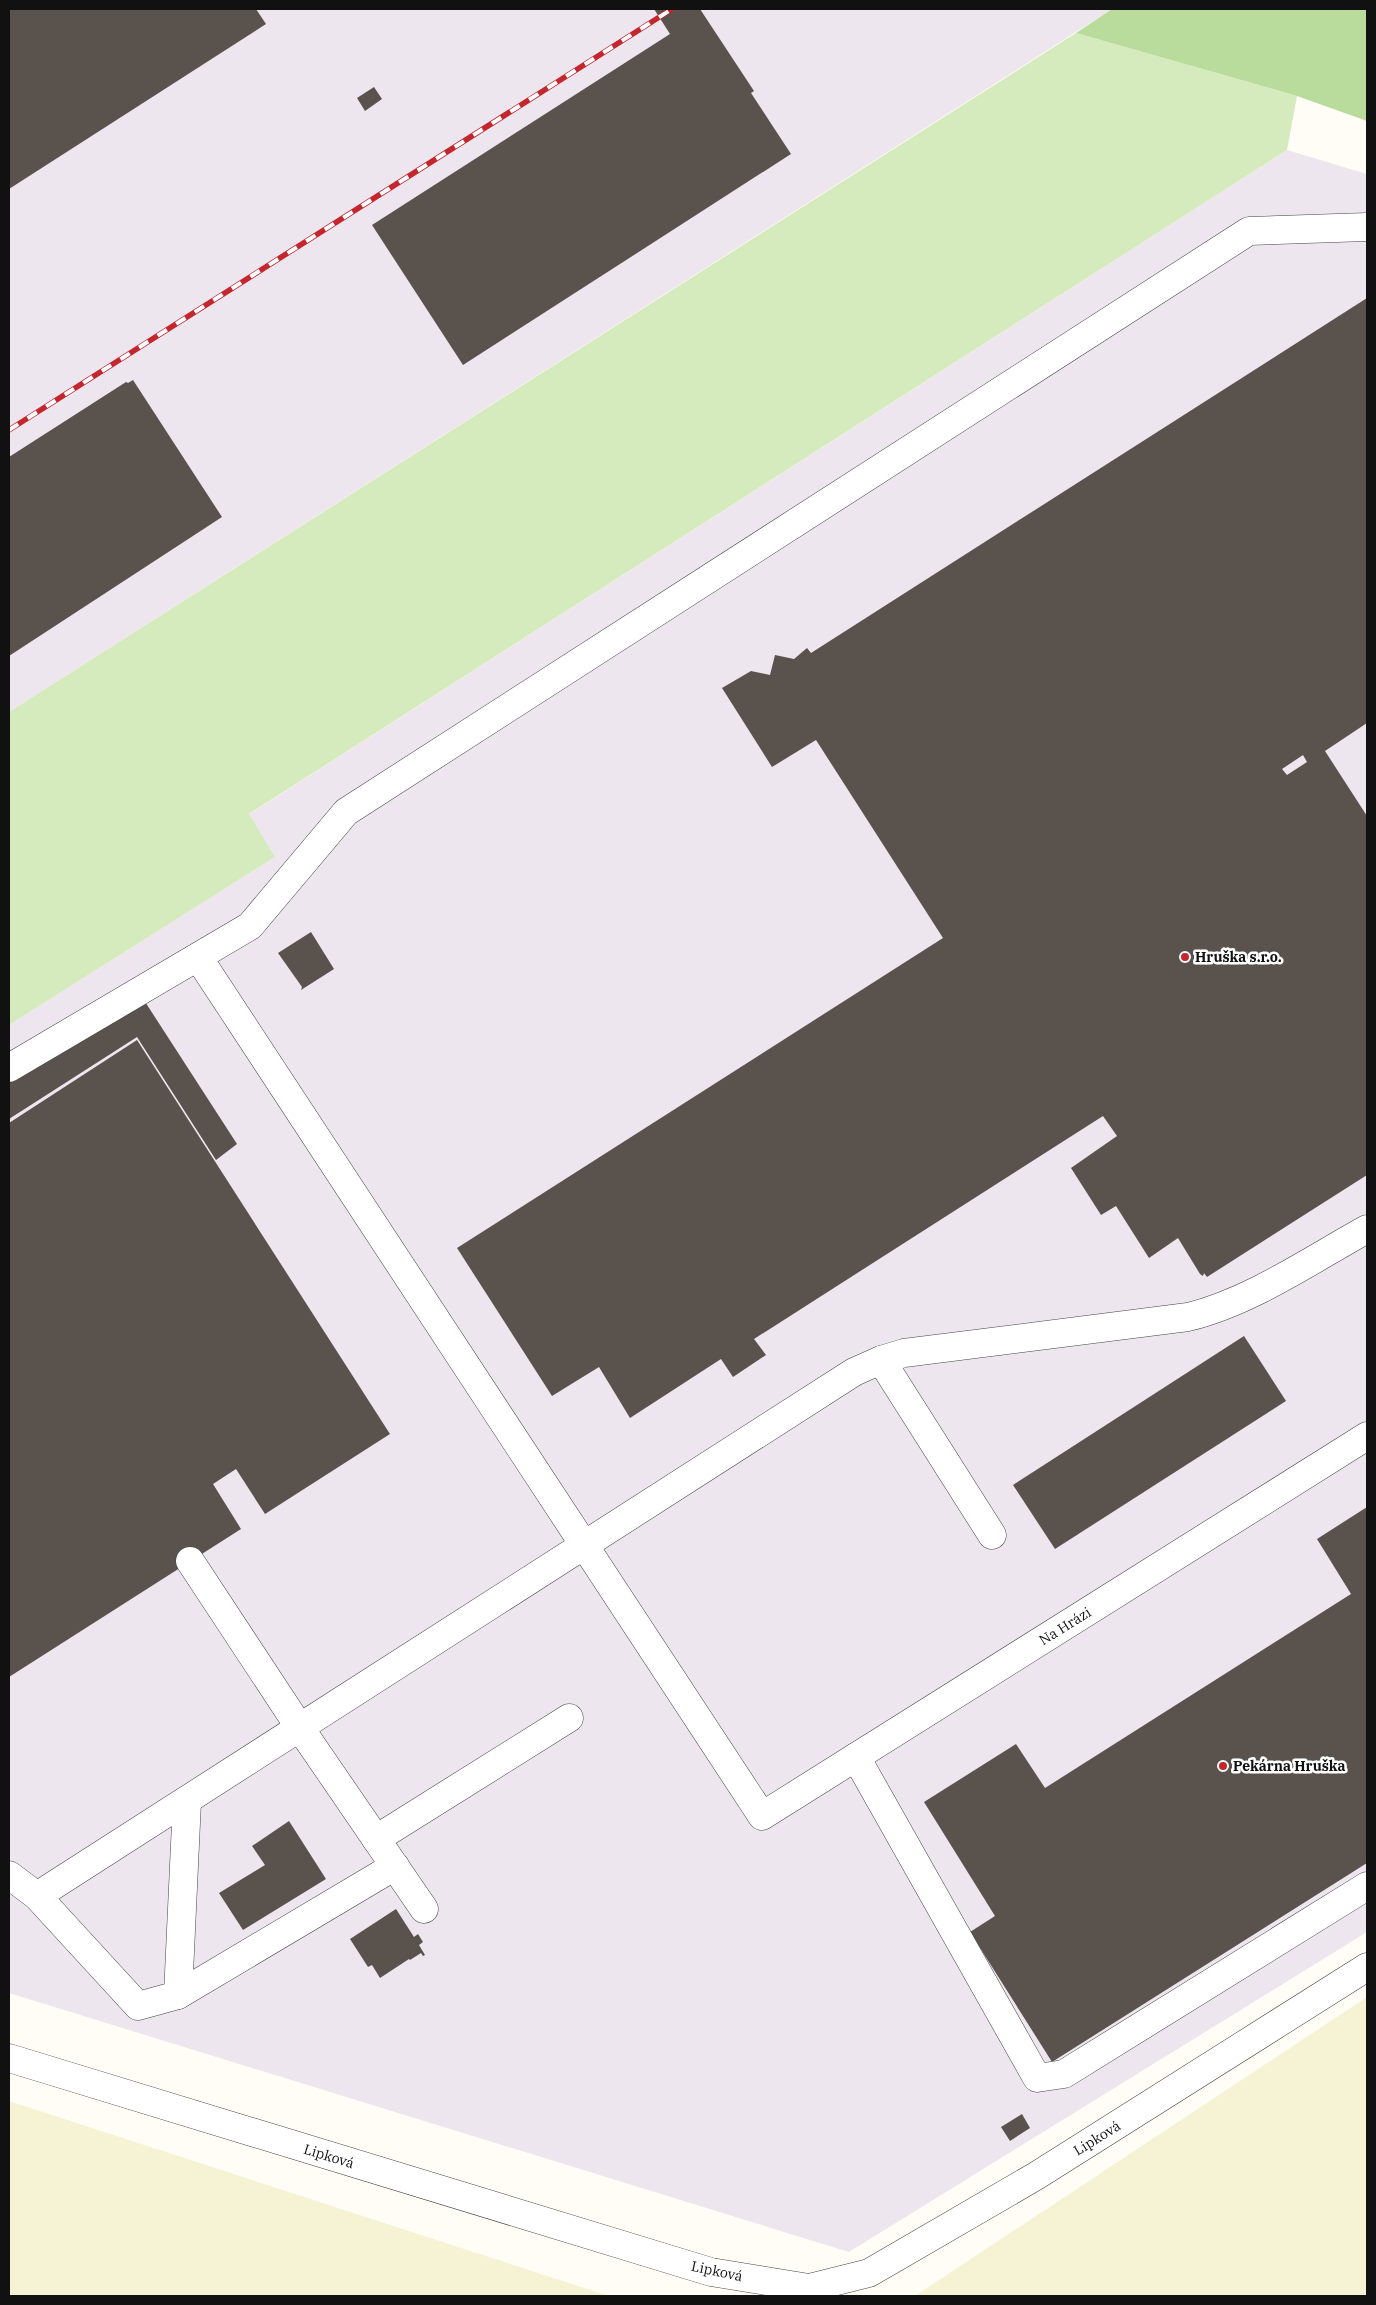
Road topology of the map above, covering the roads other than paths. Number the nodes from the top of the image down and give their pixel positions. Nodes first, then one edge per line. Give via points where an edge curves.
1 (1367, 227) edge
2 (198, 957) junction
3 (9, 1068) edge
4 (1367, 1229) edge
5 (881, 1360) junction
6 (1367, 1436) edge
7 (992, 1536) dead end
8 (584, 1545) junction
9 (190, 1561) dead end
10 (569, 1718) dead end
11 (300, 1728) junction
12 (856, 1757) junction
13 (187, 1801) junction
14 (376, 1838) junction
15 (395, 1866) junction
16 (9, 1875) edge
17 (1367, 1886) edge
18 (38, 1896) junction
19 (424, 1909) dead end
20 (1367, 1967) edge
21 (178, 1995) junction
22 (9, 2058) edge

1 - 2 street via 1249,231 346,812 250,926
2 - 3 street
2 - 8 street
4 - 5 street via 1216,1310 1188,1317 904,1353
5 - 7 street
5 - 8 street via 854,1372
6 - 12 street, Na Hrázi
8 - 11 street
8 - 12 street, Na Hrázi via 762,1816
9 - 11 street
10 - 14 street
11 - 13 street
11 - 14 street
12 - 17 street via 1037,2078 1064,2074
13 - 18 street
13 - 21 street
14 - 15 street
15 - 19 street
15 - 21 street
16 - 18 street
18 - 21 street via 138,2006
20 - 22 street, Lipková via 1036,2176 877,2268 809,2288 711,2272

